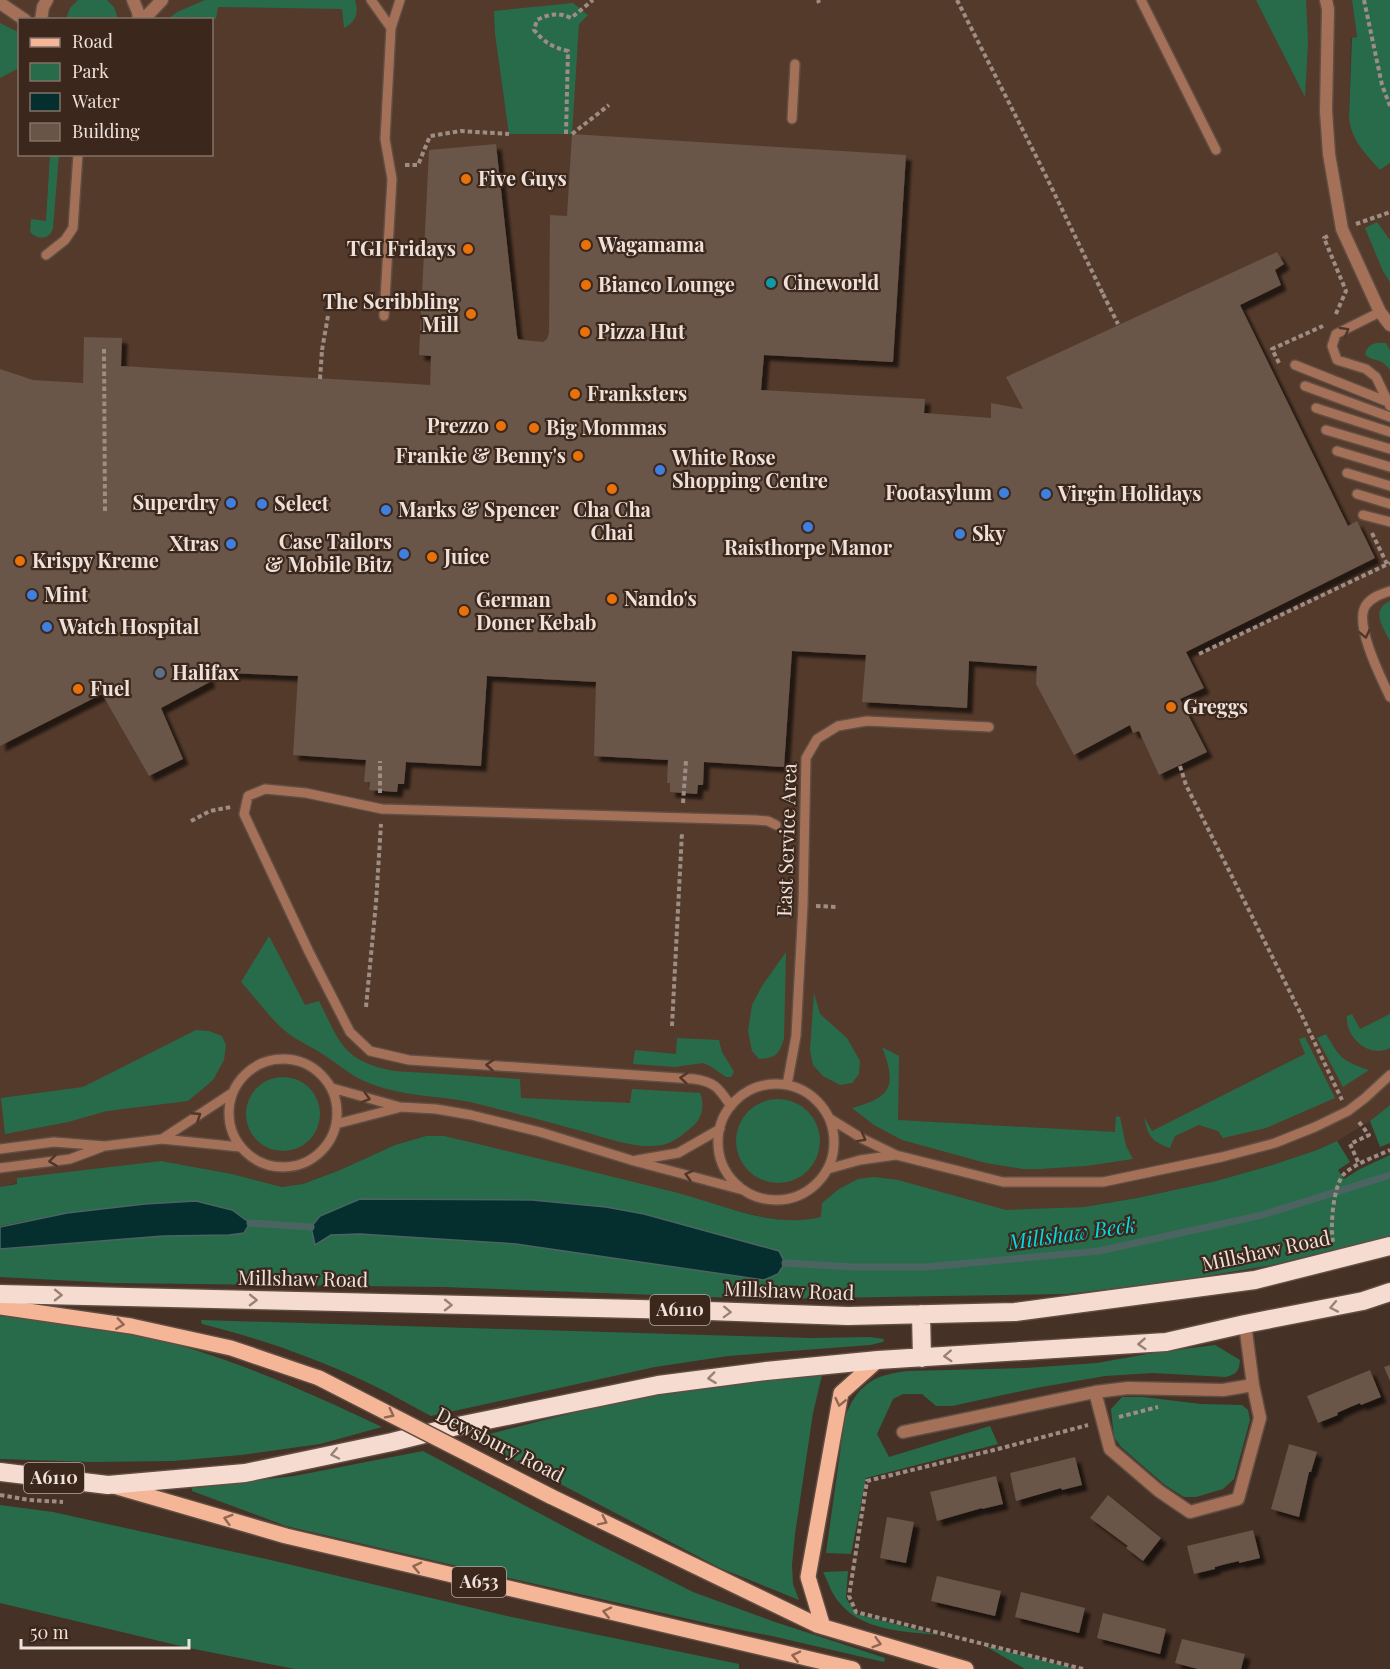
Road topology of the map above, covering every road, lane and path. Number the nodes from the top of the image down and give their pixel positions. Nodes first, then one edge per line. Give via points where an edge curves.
1 (47, 0) edge
2 (133, 0) edge
3 (162, 0) edge
4 (371, 0) edge
5 (400, 0) edge
6 (594, 0) edge
7 (957, 0) edge
8 (1141, 0) edge
9 (1326, 0) edge
10 (1364, 0) edge
11 (0, 3) edge
12 (22, 18) edge
13 (41, 18) edge
14 (140, 18) edge
15 (143, 18) edge
16 (391, 27) junction
17 (795, 64) dead end
18 (609, 105) dead end
19 (1390, 106) edge
20 (792, 119) dead end
21 (509, 134) dead end
22 (566, 134) dead end
23 (572, 134) dead end
24 (1216, 150) dead end
25 (78, 156) edge
26 (389, 166) junction
27 (46, 255) dead end
28 (1380, 312) junction
29 (328, 316) dead end
30 (384, 316) dead end
31 (1118, 324) dead end
32 (1390, 324) edge
33 (104, 349) dead end
34 (1295, 365) dead end
35 (320, 379) dead end
36 (1305, 386) dead end
37 (1389, 404) edge
38 (1316, 408) dead end
39 (1390, 417) edge
40 (1326, 430) dead end
41 (1390, 432) edge
42 (1390, 449) edge
43 (1337, 451) dead end
44 (1390, 467) edge
45 (1347, 473) dead end
46 (1390, 486) edge
47 (1358, 494) dead end
48 (1390, 504) edge
49 (105, 512) dead end
50 (1363, 515) dead end
51 (1390, 522) edge
52 (1390, 563) edge
53 (1390, 591) edge
54 (1199, 654) dead end
55 (1390, 697) edge
56 (989, 727) dead end
57 (380, 761) dead end
58 (686, 761) dead end
59 (1180, 766) dead end
60 (246, 805) junction
61 (382, 809) junction
62 (683, 817) junction
63 (191, 821) dead end
64 (776, 825) dead end
65 (366, 1006) dead end
66 (672, 1026) dead end
67 (1390, 1075) edge
68 (787, 1085) junction
69 (332, 1088) junction
70 (232, 1093) junction
71 (731, 1106) junction
72 (400, 1107) junction
73 (1348, 1111) junction
74 (829, 1118) junction
75 (336, 1124) junction
76 (720, 1129) junction
77 (162, 1139) junction
78 (105, 1146) junction
79 (240, 1147) junction
80 (0, 1149) edge
81 (1390, 1150) edge
82 (896, 1155) junction
83 (634, 1161) junction
84 (1359, 1164) junction
85 (0, 1168) edge
86 (828, 1169) junction
87 (743, 1190) junction
88 (1390, 1246) edge
89 (1354, 1255) junction
90 (1390, 1292) edge
91 (0, 1294) edge
92 (0, 1307) edge
93 (921, 1314) junction
94 (1245, 1324) junction
95 (922, 1358) junction
96 (878, 1360) junction
97 (1253, 1385) junction
98 (1095, 1392) junction
99 (1168, 1404) dead end
100 (1102, 1421) junction
101 (903, 1432) dead end
102 (0, 1472) edge
103 (108, 1485) junction
104 (823, 1627) junction
105 (854, 1669) edge
106 (966, 1669) edge
107 (1083, 1669) edge

1 - 13 street
2 - 14 street
3 - 15 street
4 - 16 lane
5 - 16 lane
6 - 22 path via 571,18 550,13 537,20 534,30 544,41 568,51
7 - 31 path, bridge
8 - 24 lane
9 - 28 street via 1326,111 1342,229
10 - 19 path
11 - 12 street
16 - 26 lane via 385,139
17 - 20 lane
18 - 23 path
21 - 26 path via 461,131 430,136 418,165
25 - 27 lane via 73,228
26 - 30 lane via 392,179
28 - 32 street
37 -> 28 lane via 1376,377 1366,369 1337,360 1332,346 1336,334
29 - 35 path, bridge
33 - 49 path
34 - 37 lane
36 - 39 lane
38 - 41 lane
40 - 42 lane
43 - 44 lane
45 - 46 lane
47 - 48 lane
50 - 51 lane
52 - 54 path
53 -> 55 lane via 1374,597 1365,607 1362,625
56 - 68 lane, East Service Area via 867,721 838,726 817,739 806,758 796,1036
57 - 61 path
58 - 62 path
59 - 73 path
60 - 61 lane via 249,796 265,789
60 - 63 path via 210,811
71 -> 60 lane via 708,1081 409,1060 370,1051 350,1032 309,952 244,814
61 - 62 lane
61 - 65 path
62 - 64 lane via 768,821
62 - 66 path
67 - 73 lane
68 - 71 lane via 756,1088
68 - 74 lane via 813,1096
69 - 70 lane via 321,1073 288,1058 271,1059 255,1066
69 -> 72 lane
69 - 75 lane
77 -> 70 lane
70 - 79 lane via 228,1112
71 - 76 lane
72 - 75 lane
72 - 83 lane via 471,1115
73 - 82 lane via 1275,1143 1102,1182 1003,1182
73 - 84 path via 1369,1135 1350,1144
74 -> 82 lane
74 - 86 lane via 834,1148
75 - 79 lane via 333,1136 321,1152 293,1167 261,1163
76 - 83 lane via 678,1153
76 - 87 lane via 722,1163
77 - 78 lane
77 - 79 lane
78 - 80 lane via 54,1142
78 -> 85 lane via 70,1159
81 - 84 path
82 - 86 lane
87 -> 83 lane
84 - 89 path via 1344,1174 1339,1183 1332,1227 1332,1241
86 - 87 lane via 800,1195 780,1200 761,1198
88 - 89 highway, Millshaw Road / A6110
89 - 93 highway, Millshaw Road / A6110 via 1255,1280 1015,1312
90 -> 94 highway, A6110 via 1364,1301
91 -> 93 highway, Millshaw Road / A6110 via 848,1316
92 -> 104 main road, Dewsbury Road, bridge via 142,1328 231,1348 319,1378 550,1496
93 - 95 highway
94 -> 95 highway, A6110 via 1166,1342
94 - 97 street
95 - 96 highway, A6110
96 -> 103 highway, A6110 via 658,1385 245,1473
96 -> 104 main road via 841,1393 808,1577
97 - 98 street via 1223,1390 1128,1388
97 - 100 street via 1260,1418 1238,1499 1191,1512 1159,1491 1110,1449
98 - 100 street
98 - 101 street
99 - 100 path
100 - 107 path via 867,1481 849,1596 856,1612
102 - 103 highway, A6110
105 -> 103 main road, A653 via 286,1536
104 -> 106 main road, Dewsbury Road

